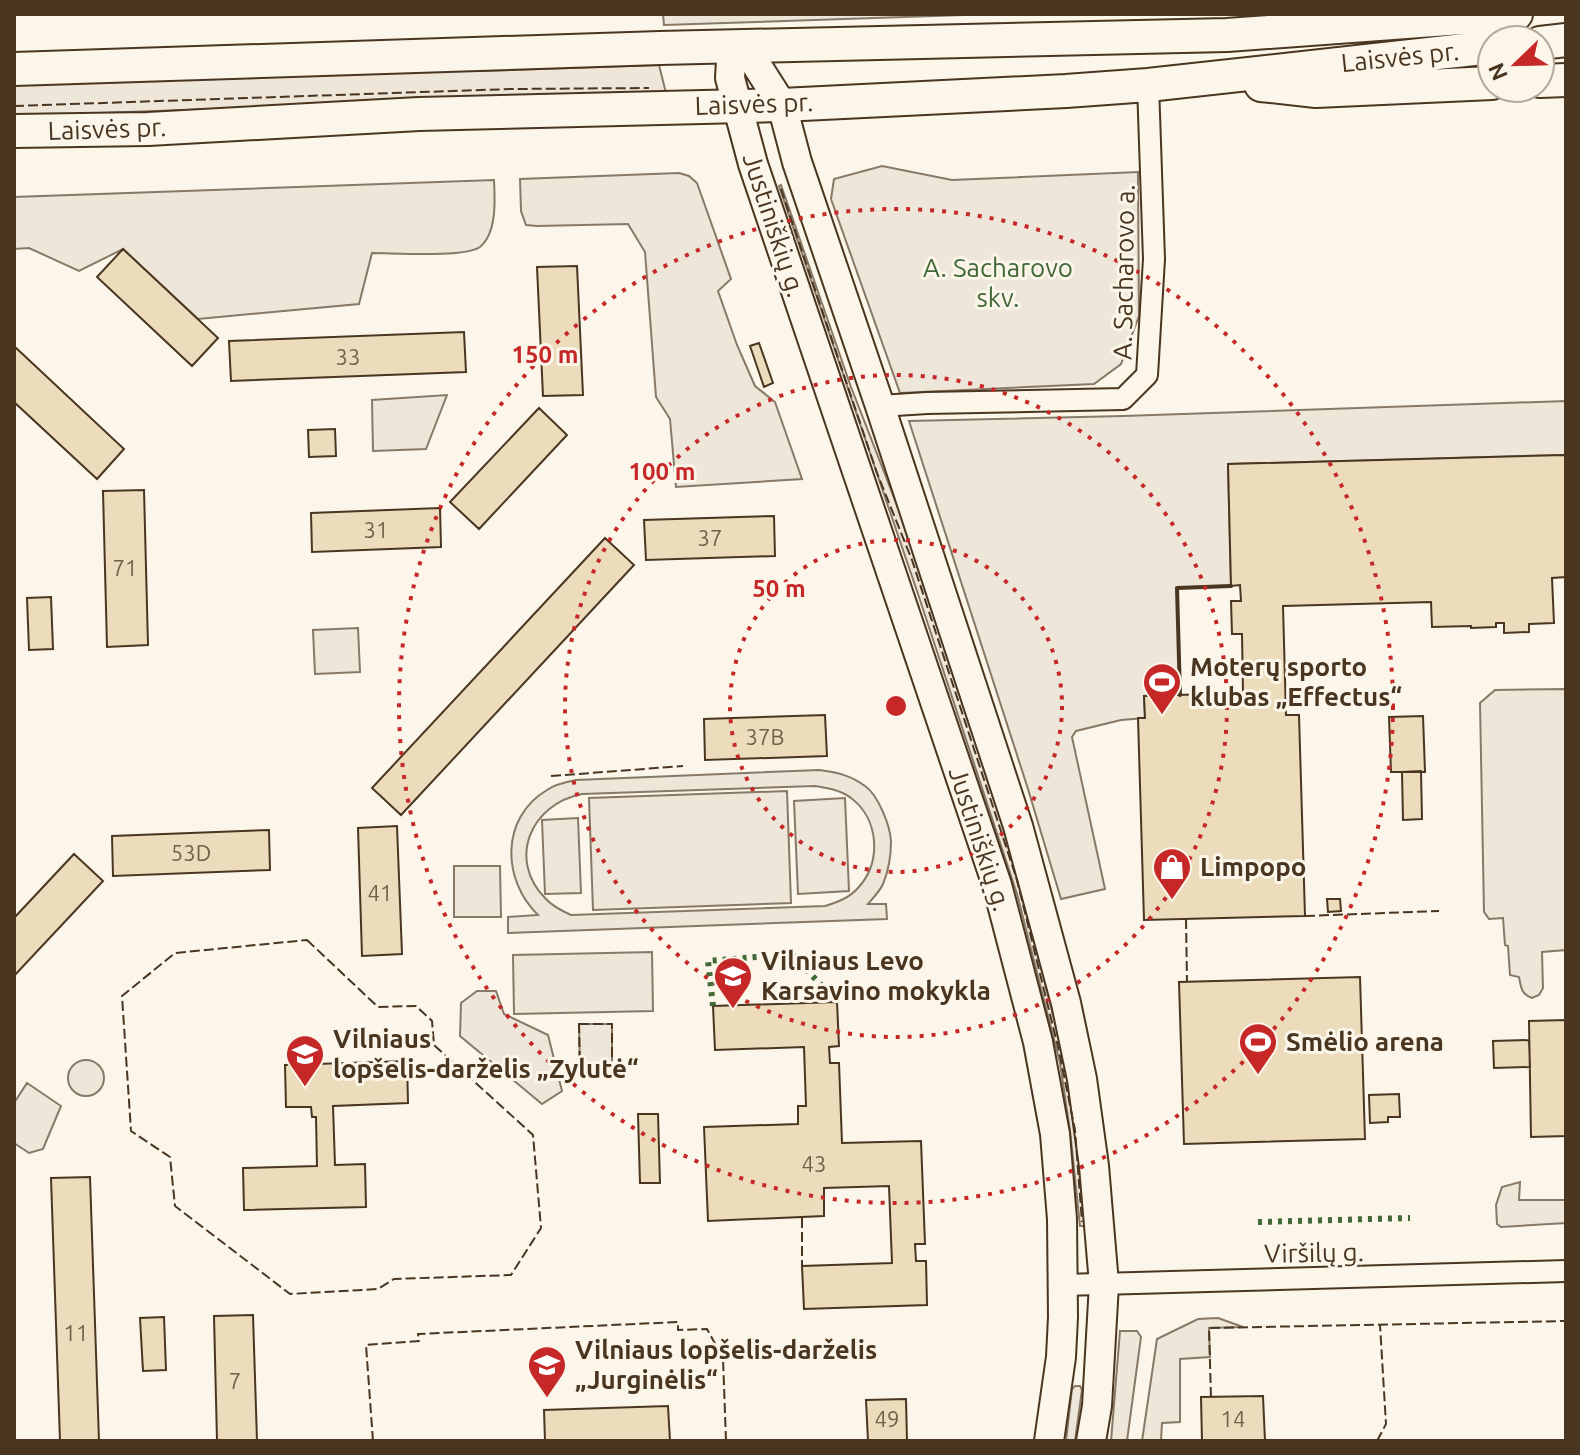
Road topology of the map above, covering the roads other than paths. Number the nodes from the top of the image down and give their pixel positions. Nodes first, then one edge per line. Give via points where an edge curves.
1 (1312, 14) edge
2 (1516, 14) edge
3 (1227, 35) junction
4 (737, 46) junction
5 (1476, 49) edge
6 (14, 69) edge
7 (1198, 78) junction
8 (1476, 84) edge
9 (1148, 85) junction
10 (782, 105) junction
11 (738, 106) junction
12 (14, 131) edge
13 (880, 406) junction
14 (1566, 1271) edge
15 (1104, 1284) junction
16 (1063, 1285) junction
17 (1049, 1441) edge
18 (1091, 1441) edge

1 - 3 main road, Laisvės pr.
2 - 3 main road, Laisvės pr.
3 - 4 main road, Laisvės pr.
4 - 6 main road, Laisvės pr.
4 - 10 main road, Justiniškių g. via 754,61
4 - 11 main road, Justiniškių g. via 730,78
5 - 7 main road, Laisvės pr.
7 - 8 main road via 1316,91
7 - 9 main road, Laisvės pr.
9 - 10 main road, Laisvės pr.
9 - 13 street, A. Sacharovo a. via 1154,259 1147,375 1123,399
10 - 11 main road, Laisvės pr.
10 - 13 main road, Justiniškių g.
11 - 12 main road, Laisvės pr.
11 - 16 main road, Justiniškių g. via 753,164 997,885 1038,1042 1055,1134
13 - 15 main road, Justiniškių g. via 1018,826 1062,989 1082,1079
14 - 15 street, Viršilų g.
15 - 16 street, Viršilų g.
15 - 18 main road, Justiniškių g.
16 - 17 main road, Justiniškių g. via 1061,1357

